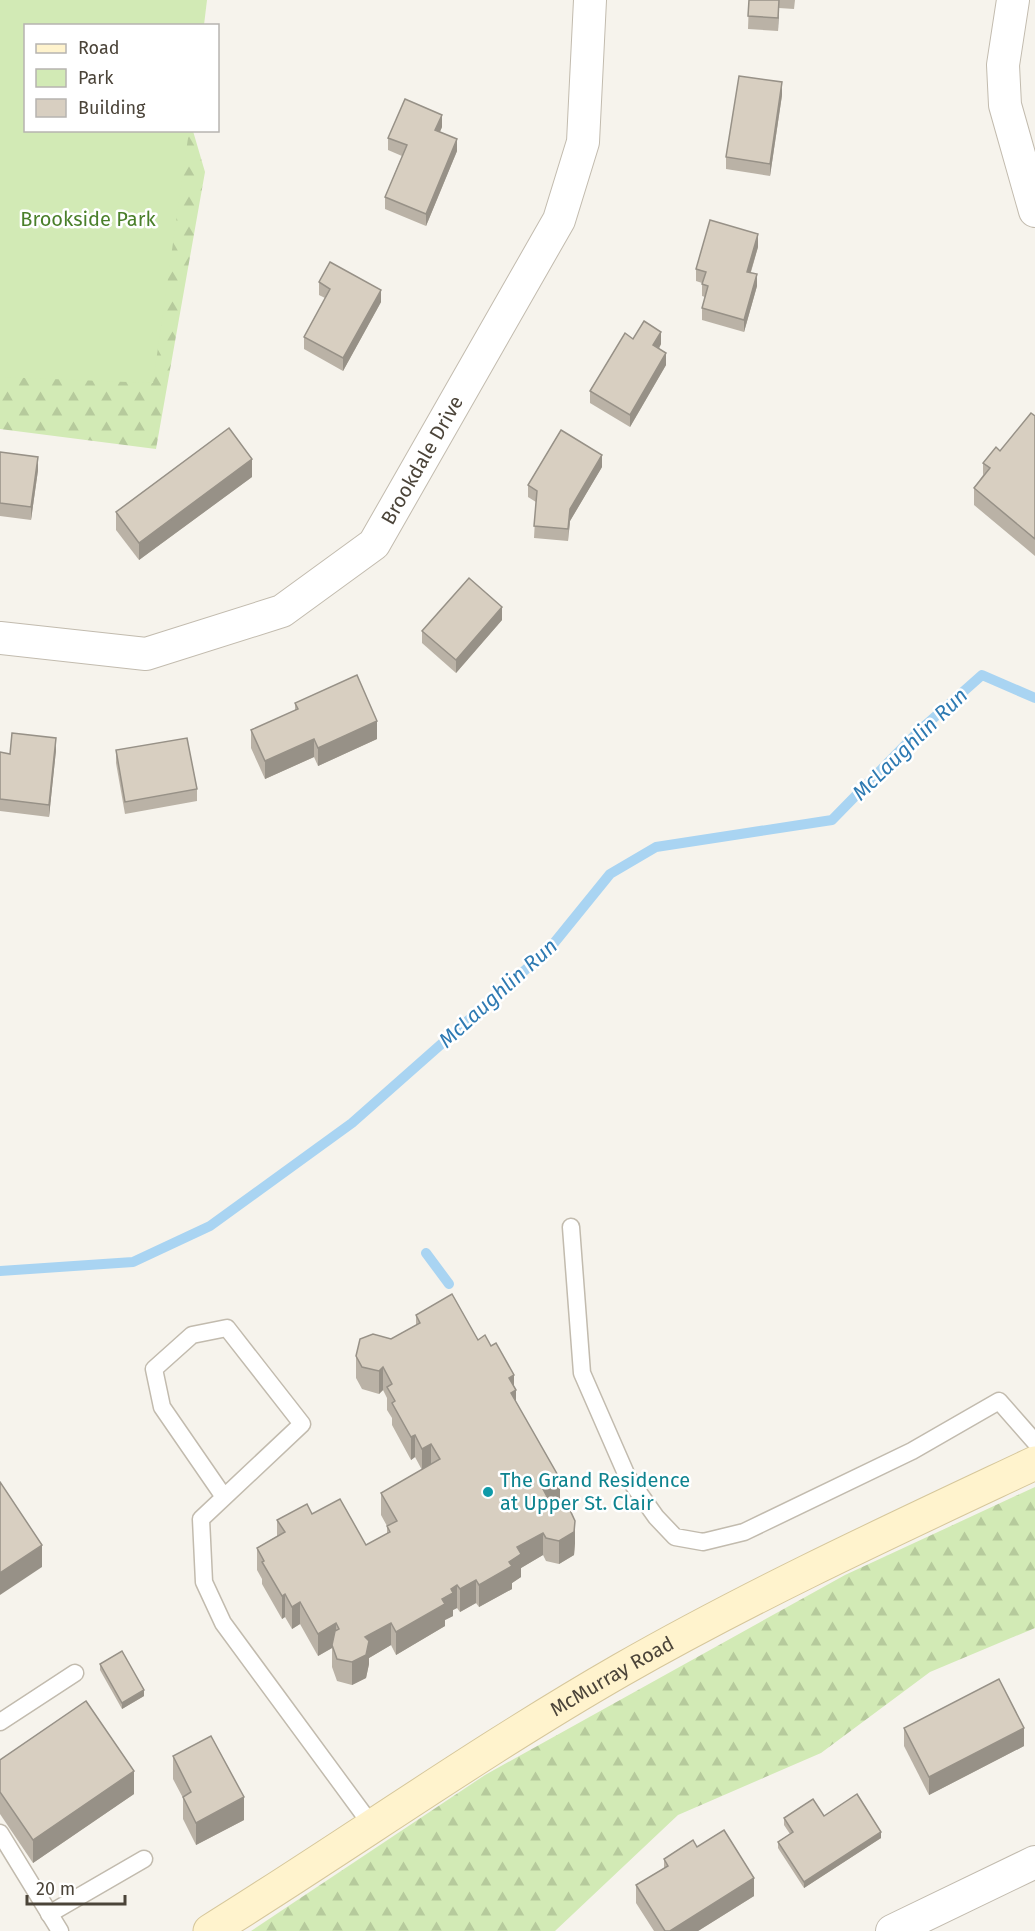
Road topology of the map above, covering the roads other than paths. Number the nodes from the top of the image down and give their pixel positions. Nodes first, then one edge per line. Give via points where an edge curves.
1 (590, 0) edge
2 (1013, 0) edge
3 (1035, 211) edge
4 (0, 638) edge
5 (571, 1227) dead end
6 (1035, 1442) edge
7 (1035, 1463) edge
8 (224, 1497) junction
9 (75, 1672) dead end
10 (0, 1722) edge
11 (373, 1827) junction
12 (0, 1833) edge
13 (144, 1859) dead end
14 (1035, 1862) edge
15 (49, 1914) junction
16 (60, 1931) edge
17 (210, 1931) edge
18 (892, 1931) edge

1 - 4 street, Brookdale Drive via 582,142 559,220 374,544 282,611 146,654
2 - 3 street via 1003,65 1005,105
5 - 6 lane via 582,1373 627,1476 675,1537 703,1542 744,1532 912,1451 999,1401
7 - 11 main road, McMurray Road via 870,1539 702,1624 534,1721
8 - 8 lane via 302,1424 226,1328 192,1335 154,1369 162,1407
8 - 11 lane via 201,1518 204,1582 223,1623
9 - 10 lane
11 - 17 main road, McMurray Road
12 - 15 lane
13 - 15 lane
14 - 18 street
15 - 16 lane

